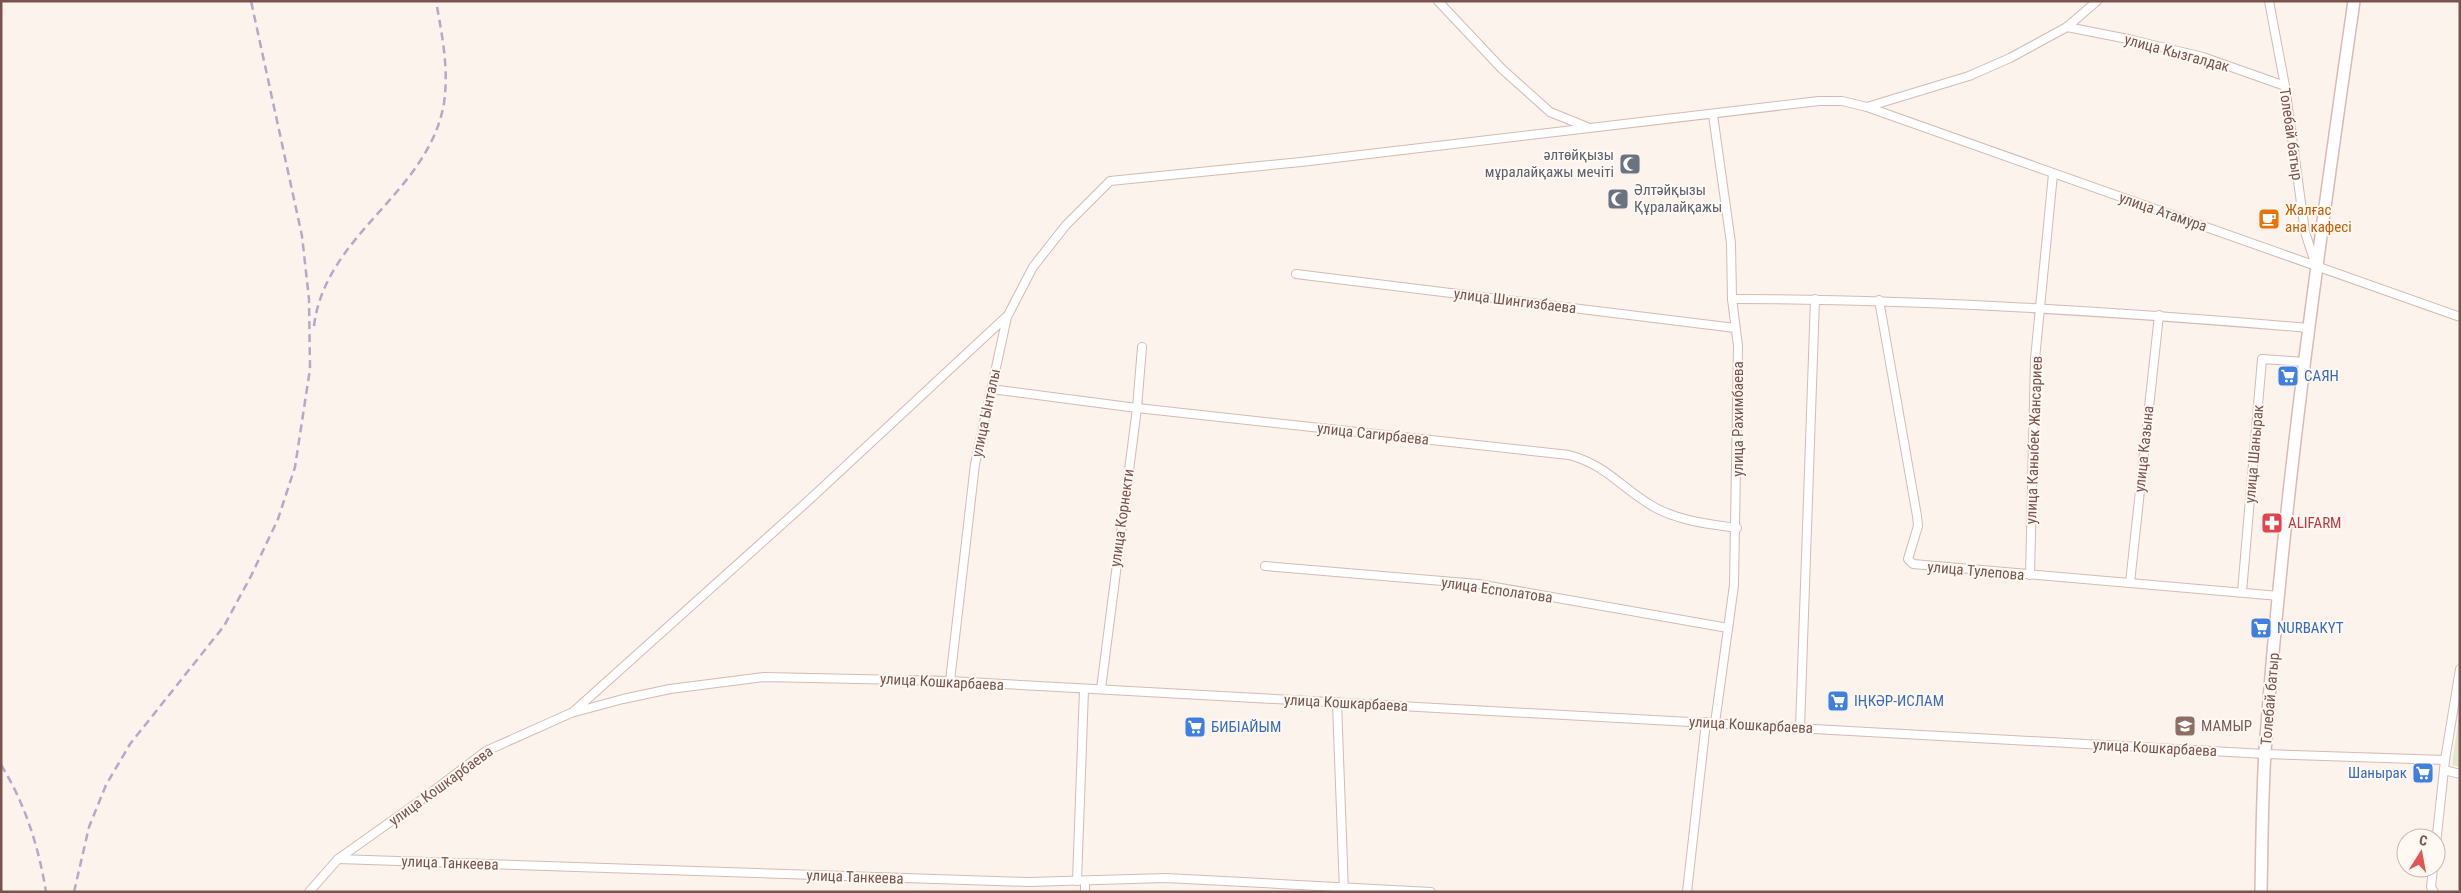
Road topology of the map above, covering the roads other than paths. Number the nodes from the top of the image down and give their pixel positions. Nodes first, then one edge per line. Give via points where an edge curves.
1 (1438, 1) edge
2 (2097, 1) edge
3 (2269, 1) edge
4 (2354, 1) edge
5 (2067, 27) junction
6 (2285, 86) junction
7 (1867, 107) junction
8 (1713, 115) junction
9 (1589, 128) junction
10 (2053, 174) junction
11 (1110, 181) joint
12 (2316, 265) junction
13 (1296, 274) dead end
14 (1732, 299) junction
15 (1815, 299) junction
16 (1879, 300) junction
17 (2040, 308) junction
18 (2159, 315) junction
19 (1007, 317) junction
20 (2460, 317) edge
21 (1735, 328) junction
22 (2309, 328) junction
23 (1142, 347) dead end
24 (2305, 362) junction
25 (991, 389) junction
26 (1137, 408) junction
27 (1737, 528) junction
28 (1265, 566) dead end
29 (2030, 575) junction
30 (2130, 583) junction
31 (2242, 592) junction
32 (2279, 596) junction
33 (1728, 628) junction
34 (2460, 669) edge
35 (950, 681) junction
36 (1100, 689) junction
37 (1084, 690) junction
38 (2458, 697) edge
39 (1336, 703) junction
40 (572, 713) junction
41 (1706, 722) junction
42 (1716, 723) junction
43 (1800, 728) junction
44 (2265, 754) junction
45 (2445, 760) junction
46 (2444, 770) junction
47 (2460, 774) edge
48 (2438, 828) edge
49 (338, 859) junction
50 (2432, 878) edge
51 (1081, 881) junction
52 (1344, 889) edge
53 (310, 892) edge
54 (1085, 892) edge
55 (1431, 892) edge
56 (1687, 892) edge
57 (2261, 892) edge
58 (2434, 892) edge

1 - 9 street via 1502,69 1550,112
2 - 5 street
3 - 6 street, Толебай батыр
4 - 12 street, Толебай батыр
5 - 6 street, улица Кызгалдак via 2203,57
5 - 7 street via 1969,76
6 - 12 street, Толебай батыр via 2306,232
7 - 8 street, улица Атамура via 1842,101 1819,101
7 - 10 street, улица Атамура
8 - 9 street, улица Атамура
8 - 14 street, улица Рахимбаева via 1731,243
9 - 11 street, улица Атамура
10 - 12 street, улица Атамура
10 - 17 street, улица Каныбек Жансариев
11 - 19 street, улица Ынталы via 1066,225 1033,267
12 - 20 street, улица Атамура
12 - 22 street, Толебай батыр
13 - 21 street, улица Шингизбаева
14 - 15 street
14 - 21 street, улица Рахимбаева
15 - 16 street
15 - 43 street
16 - 17 street
16 - 29 street, улица Тулепова via 1917,516 1918,526 1908,559 1923,566
17 - 18 street
17 - 29 street, улица Каныбек Жансариев via 2035,359
18 - 22 street
18 - 30 street, улица Казына
19 - 25 street, улица Ынталы
19 - 40 street
21 - 27 street, улица Рахимбаева via 1738,346
22 - 24 street, Толебай батыр
23 - 26 street, улица Корнекти
24 - 31 street, улица Шанырак via 2262,359
24 - 32 street, Толебай батыр
25 - 26 street, улица Сагирбаева
25 - 35 street, улица Ынталы via 975,464
26 - 27 street, улица Сагирбаева via 1569,455 1588,460 1654,507 1697,522
26 - 36 street, улица Корнекти
27 - 33 street, улица Рахимбаева
28 - 33 street, улица Есполатова via 1478,584
29 - 30 street, улица Тулепова
30 - 31 street, улица Тулепова
31 - 32 street, улица Тулепова
32 - 44 street, Толебай батыр
33 - 42 street, улица Рахимбаева
34 - 38 street
35 - 37 street, улица Кошкарбаева
35 - 40 street, улица Кошкарбаева via 764,677 670,689
36 - 37 street, улица Кошкарбаева
36 - 39 street, улица Кошкарбаева
37 - 51 street
38 - 45 street
39 - 41 street, улица Кошкарбаева
39 - 52 street
40 - 49 street, улица Кошкарбаева via 486,751
41 - 42 street, улица Кошкарбаева
41 - 56 street
42 - 43 street, улица Кошкарбаева
43 - 44 street, улица Кошкарбаева
44 - 45 street, улица Кошкарбаева
44 - 57 street, Толебай батыр
45 - 46 street
46 - 47 street
46 - 48 street
49 - 51 street, улица Танкеева via 1028,882
49 - 53 street, улица Кошкарбаева
50 - 58 street
51 - 52 street, улица Танкеева via 1166,878
51 - 54 street
52 - 55 street, улица Танкеева

